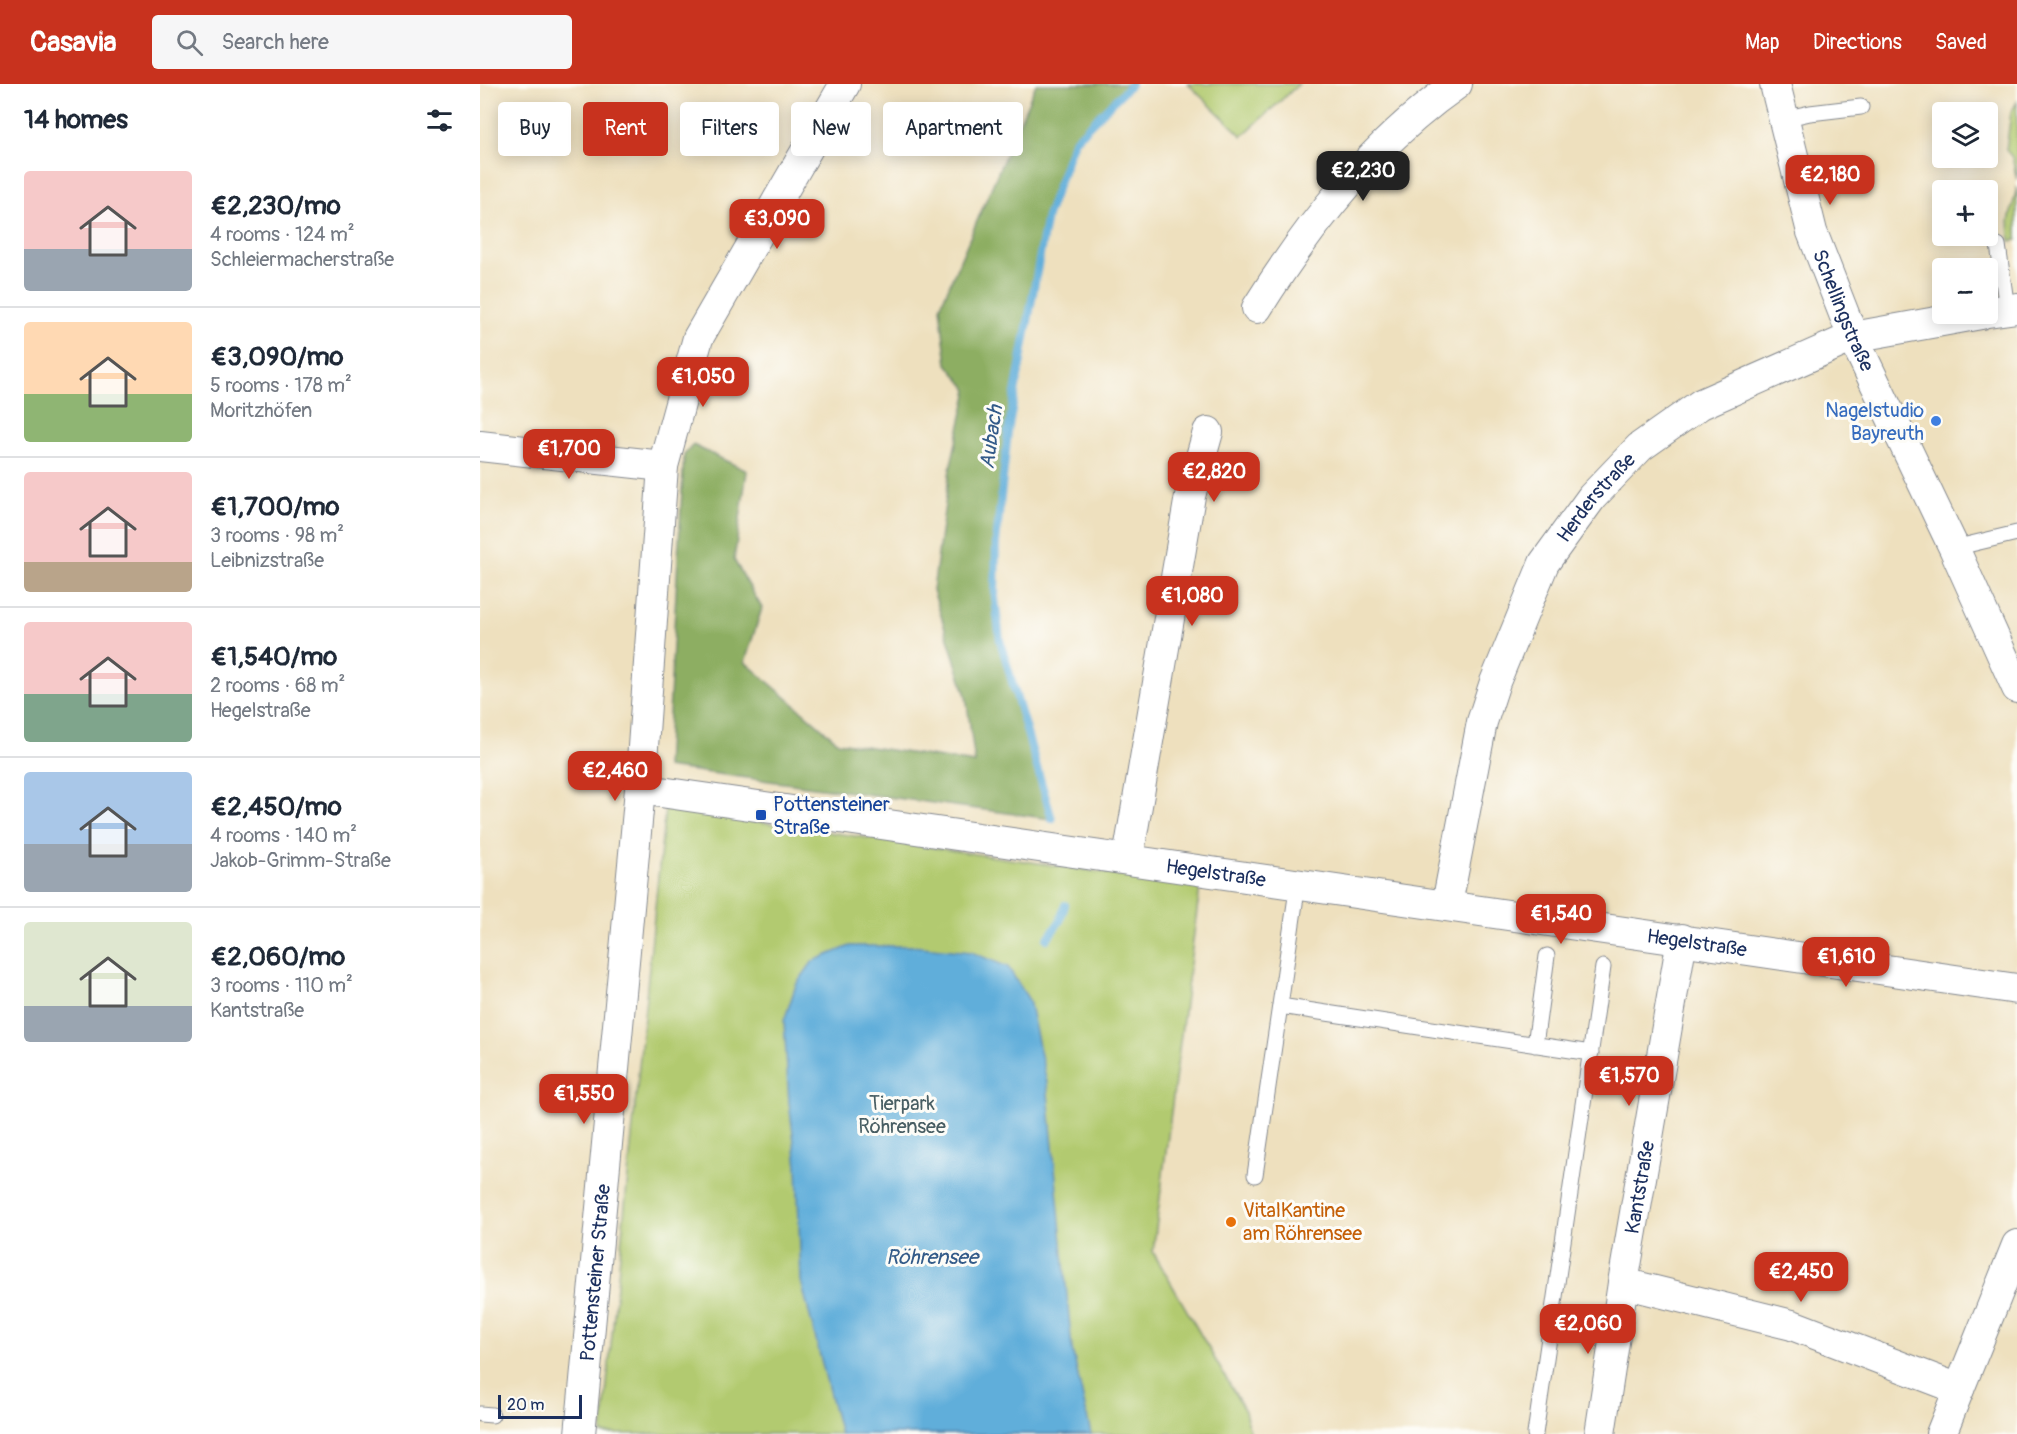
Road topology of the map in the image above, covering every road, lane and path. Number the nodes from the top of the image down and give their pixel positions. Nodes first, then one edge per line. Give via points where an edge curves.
1 (845, 84) edge
2 (1457, 84) edge
3 (1775, 84) edge
4 (1861, 107) dead end
5 (1783, 119) junction
6 (1257, 308) dead end
7 (1932, 323) edge
8 (1853, 337) junction
9 (1208, 432) dead end
10 (480, 446) edge
11 (663, 466) junction
12 (2017, 533) edge
13 (1954, 548) junction
14 (2017, 688) edge
15 (640, 789) junction
16 (1128, 858) junction
17 (1298, 883) junction
18 (1447, 904) junction
19 (1682, 939) junction
20 (1547, 956) dead end
21 (1603, 967) dead end
22 (2017, 988) edge
23 (1280, 1006) junction
24 (1535, 1045) junction
25 (1591, 1053) junction
26 (1255, 1174) dead end
27 (2017, 1245) edge
28 (1623, 1283) junction
29 (1959, 1389) junction
30 (580, 1434) edge
31 (1535, 1434) edge
32 (1600, 1434) edge
33 (1941, 1434) edge

1 - 11 street, Pottensteiner Straße via 698,338
2 - 6 street via 1357,172 1292,251
3 - 5 street, Schellingstraße
4 - 5 lane
5 - 8 street, Schellingstraße via 1812,232
7 - 8 street, Herderstraße
8 - 13 street, Schellingstraße
8 - 18 street, Herderstraße via 1701,404 1640,447 1592,497 1544,562 1482,722
9 - 16 street via 1190,496
10 - 11 street
11 - 15 street, Pottensteiner Straße
12 - 13 lane
13 - 14 street, Schellingstraße
15 - 16 street, Hegelstraße
15 - 30 street, Pottensteiner Straße
16 - 17 street, Hegelstraße
17 - 18 street, Hegelstraße
17 - 23 lane
18 - 19 street, Hegelstraße
19 - 22 street, Hegelstraße
19 - 28 street, Kantstraße
20 - 24 lane
21 - 25 lane
23 - 24 lane
23 - 26 lane
24 - 25 lane
25 - 31 lane
27 - 29 street
28 - 29 street via 1792,1325
28 - 32 street, Kantstraße
29 - 33 street

